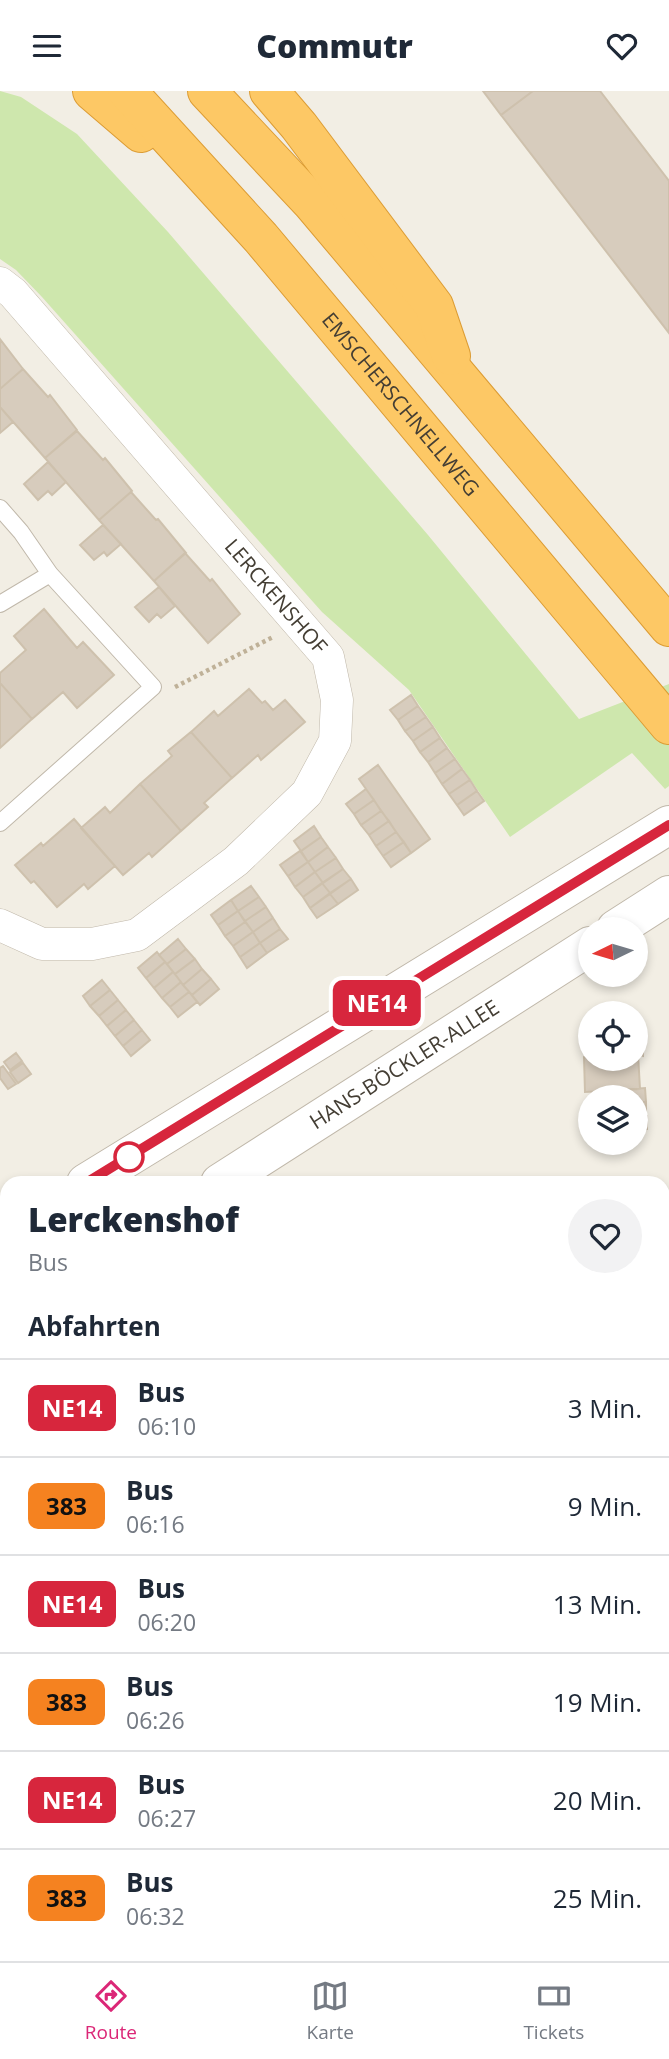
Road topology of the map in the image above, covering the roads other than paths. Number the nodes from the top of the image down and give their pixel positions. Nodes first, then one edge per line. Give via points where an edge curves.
1 (92, 91) edge
2 (127, 91) edge
3 (207, 91) edge
4 (270, 91) edge
5 (261, 238) junction
6 (0, 283) edge
7 (457, 375) junction
8 (0, 508) edge
9 (50, 574) junction
10 (0, 604) edge
11 (669, 628) edge
12 (669, 726) edge
13 (0, 823) edge
14 (669, 825) edge
15 (669, 895) edge
16 (635, 917) edge
17 (0, 925) edge
18 (578, 954) edge
19 (97, 1176) edge
20 (231, 1176) edge

1 - 5 highway
2 - 5 highway, EMSCHERSCHNELLWEG
3 - 7 highway via 312,203
4 - 7 highway via 434,306
5 - 12 highway, EMSCHERSCHNELLWEG
6 - 17 street, LERCKENSHOF via 328,657 337,700 335,741 307,793 236,860 137,935 92,944 42,944
7 - 11 highway
8 - 9 lane
9 - 10 lane
9 - 13 lane via 153,687
14 - 19 street
15 - 16 street
18 - 20 street, HANS-BÖCKLER-ALLEE

